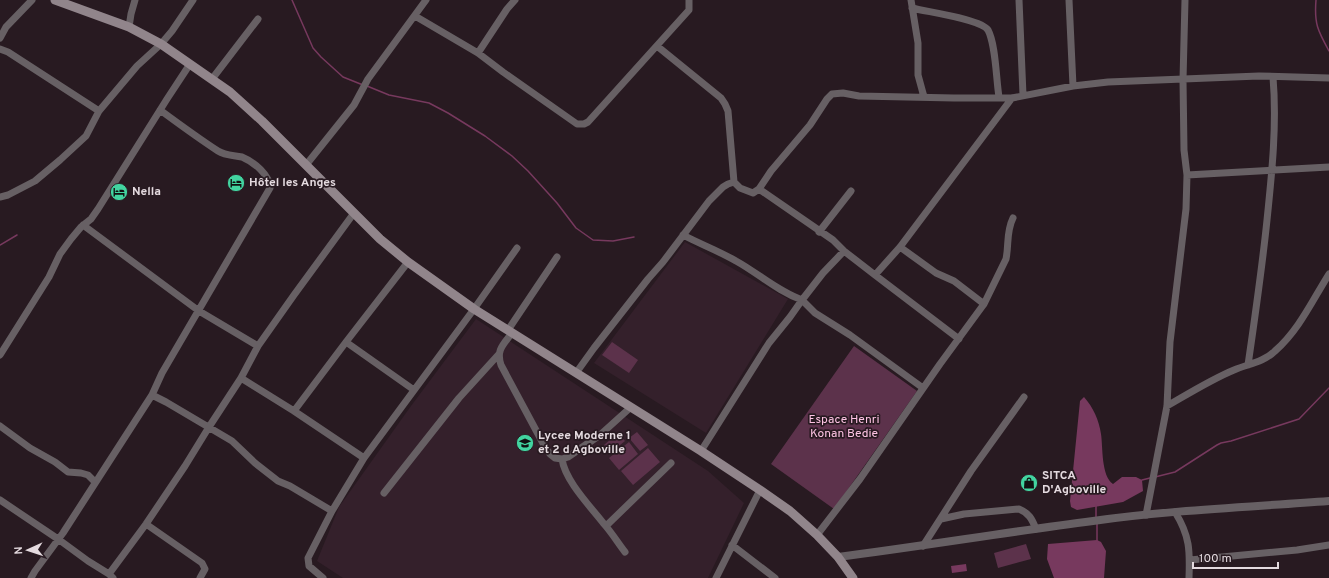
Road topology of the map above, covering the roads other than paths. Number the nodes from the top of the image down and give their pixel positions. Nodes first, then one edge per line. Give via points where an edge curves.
1 (32, 0) edge
2 (55, 0) edge
3 (135, 0) edge
4 (193, 0) edge
5 (426, 0) edge
6 (515, 0) edge
7 (689, 0) edge
8 (911, 0) edge
9 (1019, 0) edge
10 (1069, 0) edge
11 (1185, 0) edge
12 (912, 8) junction
13 (415, 16) junction
14 (258, 19) dead end
15 (129, 28) junction
16 (0, 38) edge
17 (161, 44) junction
18 (657, 46) junction
19 (0, 49) edge
20 (478, 53) junction
21 (190, 64) junction
22 (1273, 76) junction
23 (1329, 78) edge
24 (212, 79) junction
25 (1184, 80) junction
26 (1073, 86) junction
27 (1023, 95) junction
28 (924, 97) junction
29 (998, 97) junction
30 (1012, 98) junction
31 (160, 110) junction
32 (99, 111) junction
33 (306, 165) junction
34 (1329, 167) edge
35 (1272, 171) junction
36 (1186, 176) junction
37 (734, 182) junction
38 (759, 189) junction
39 (851, 190) dead end
40 (0, 197) edge
41 (354, 213) junction
42 (1013, 218) dead end
43 (83, 225) junction
44 (819, 232) junction
45 (683, 235) junction
46 (900, 247) junction
47 (517, 248) dead end
48 (844, 251) junction
49 (556, 257) dead end
50 (408, 262) junction
51 (1329, 274) edge
52 (875, 275) junction
53 (802, 300) junction
54 (984, 304) junction
55 (474, 309) junction
56 (199, 311) junction
57 (510, 331) junction
58 (959, 339) junction
59 (346, 342) junction
60 (258, 346) junction
61 (499, 354) junction
62 (0, 355) edge
63 (1248, 365) junction
64 (576, 373) junction
65 (241, 378) junction
66 (923, 388) junction
67 (414, 390) junction
68 (152, 394) junction
69 (1024, 397) dead end
70 (1167, 406) junction
71 (631, 407) junction
72 (294, 411) junction
73 (0, 426) edge
74 (209, 427) junction
75 (700, 451) junction
76 (364, 458) junction
77 (562, 460) junction
78 (671, 463) dead end
79 (95, 482) junction
80 (760, 490) junction
81 (384, 493) dead end
82 (0, 500) edge
83 (1329, 501) edge
84 (332, 511) junction
85 (1175, 512) junction
86 (1146, 515) junction
87 (941, 519) junction
88 (146, 524) junction
89 (606, 526) junction
90 (1036, 529) junction
91 (817, 535) junction
92 (58, 539) junction
93 (732, 545) junction
94 (1329, 545) edge
95 (923, 546) junction
96 (625, 552) dead end
97 (838, 558) junction
98 (1190, 560) junction
99 (111, 576) edge
100 (850, 576) edge
101 (31, 578) edge
102 (200, 578) edge
103 (323, 578) edge
104 (716, 578) edge
105 (776, 578) edge
106 (1188, 578) edge

1 - 16 street via 6,27
2 - 15 main road
3 - 15 street
4 - 17 street
5 - 13 street
6 - 20 street
7 - 18 street via 690,10
8 - 12 street
9 - 27 street
10 - 26 street
11 - 25 street
12 - 28 street via 918,43 918,75
12 - 29 street via 979,23 987,29 992,42
13 - 20 street
13 - 33 street via 368,79 354,105
14 - 24 street
15 - 17 main road
17 - 21 main road
17 - 32 street
18 - 20 street via 584,124 577,124
18 - 37 street via 725,104 728,111
19 - 32 street
21 - 24 main road
21 - 31 street
22 - 23 street
22 - 25 street
22 - 35 street
24 - 33 main road via 262,121
25 - 26 street via 1108,82
25 - 36 street
26 - 27 street
27 - 30 street
28 - 29 street
28 - 38 street via 832,94
29 - 30 street
30 - 46 street
31 - 43 street via 98,209
31 - 56 street via 221,153 253,163 270,184 267,196
32 - 40 street via 86,136 60,160 34,180
33 - 41 main road
34 - 35 street
35 - 36 street
35 - 63 street via 1259,296
36 - 70 street via 1186,209 1170,342
37 - 38 street via 752,193
37 - 45 street via 718,191 709,200
38 - 44 street
39 - 44 street
41 - 50 main road
41 - 60 street
42 - 54 street via 1008,233 1006,259
43 - 56 street
43 - 62 street via 60,254 49,277
44 - 48 street via 833,240
45 - 53 street via 736,261 776,287
45 - 64 street
46 - 52 street
46 - 54 street via 936,273 954,281
47 - 55 street
48 - 52 street
48 - 53 street
49 - 57 street
50 - 55 main road
50 - 59 street
51 - 63 street via 1301,322 1285,342 1274,353
52 - 58 street
53 - 66 street via 815,313
53 - 75 street via 769,343
54 - 58 street
55 - 57 main road
55 - 67 street
56 - 60 street
56 - 68 street
57 - 61 street
57 - 64 main road
58 - 66 street
59 - 67 street
59 - 72 street
60 - 65 street
61 - 77 street via 509,382 545,447 550,454
61 - 81 street via 459,398
63 - 70 street via 1233,370
64 - 71 main road
65 - 72 street
65 - 74 street
66 - 91 street via 860,479
67 - 76 street
68 - 74 street
68 - 79 street
69 - 87 street via 971,471
70 - 86 street
71 - 75 main road
71 - 77 street via 600,435
72 - 76 street
73 - 79 street via 68,472 88,475
74 - 84 street via 232,441 255,464 278,481
74 - 88 street
75 - 80 main road
76 - 84 street
77 - 89 street via 563,467 581,496
78 - 89 street
79 - 92 street
80 - 91 main road via 790,511
80 - 93 street
82 - 92 street
83 - 85 street
84 - 103 street via 308,558 309,566
85 - 86 street
85 - 98 street via 1186,530
86 - 90 street
87 - 90 street via 964,514 1019,509 1032,519
87 - 95 street
88 - 99 street
88 - 102 street via 202,563 205,569
89 - 96 street
90 - 95 street
91 - 97 main road
92 - 99 street
92 - 101 street
93 - 104 street
93 - 105 street
94 - 98 street
95 - 97 street
97 - 100 main road
98 - 106 street

